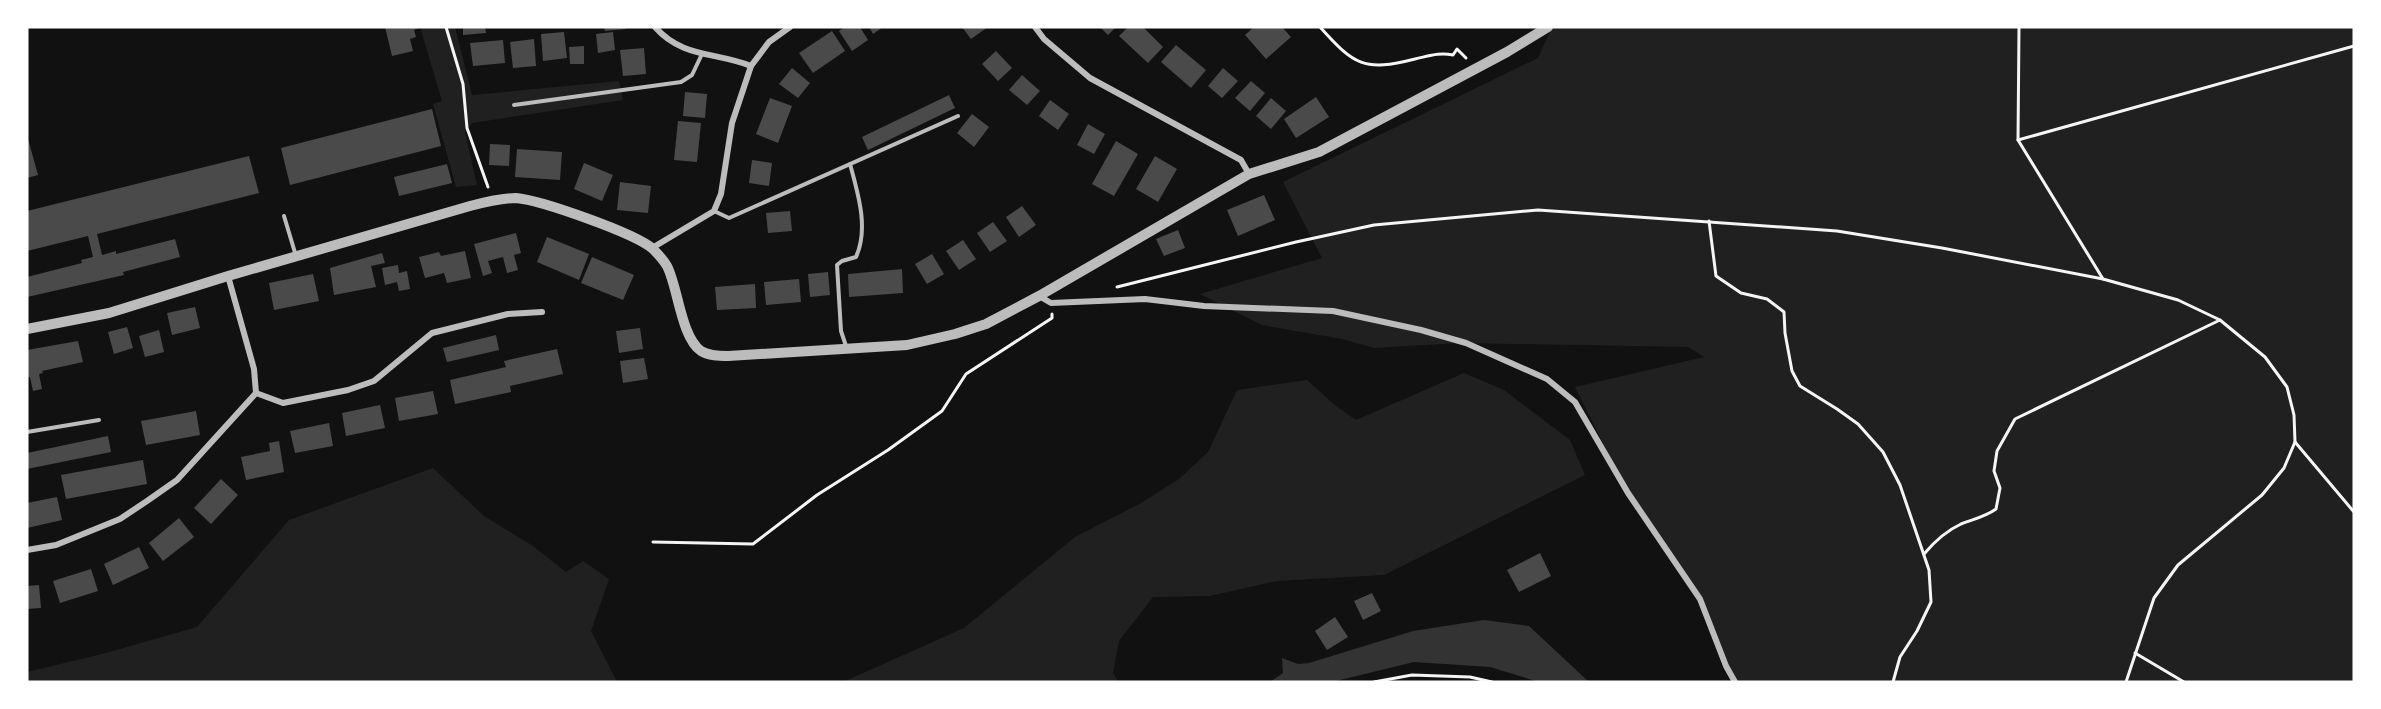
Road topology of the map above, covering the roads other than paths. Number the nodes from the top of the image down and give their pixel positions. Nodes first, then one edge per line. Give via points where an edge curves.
1 (655, 27) edge
2 (790, 27) edge
3 (1035, 27) edge
4 (1548, 27) edge
5 (702, 53) junction
6 (751, 66) junction
7 (514, 105) dead end
8 (958, 116) dead end
9 (850, 164) junction
10 (1249, 174) junction
11 (714, 211) junction
12 (284, 216) dead end
13 (652, 248) junction
14 (296, 256) junction
15 (228, 276) junction
16 (1039, 296) junction
17 (542, 312) dead end
18 (27, 329) edge
19 (847, 350) junction
20 (256, 393) junction
21 (99, 420) dead end
22 (27, 432) edge
23 (27, 550) edge
24 (1735, 682) edge

1 - 5 street via 681,48
2 - 6 street via 769,42
3 - 10 street via 1090,78 1241,160
4 - 10 street via 1319,152
5 - 6 street
5 - 7 lane via 692,75 681,82
6 - 11 street via 732,123 721,194
8 - 9 lane
9 - 11 lane via 729,218
9 - 19 lane via 863,229 856,257 837,265 841,331
10 - 16 street
11 - 13 street
12 - 14 lane
13 - 14 street via 618,231 516,198 492,201
13 - 19 street via 667,267 689,333 700,350 728,356
14 - 15 street
15 - 18 street via 109,313
15 - 20 street via 254,369
16 - 19 street via 986,324 955,334 907,345
16 - 24 street via 1051,303 1145,299 1204,306 1333,311 1466,343 1547,379 1575,402 1628,493 1700,599
17 - 20 street via 508,314 432,333 374,381 348,390 283,403
20 - 23 street via 177,480 147,501 120,519 56,545
21 - 22 lane

